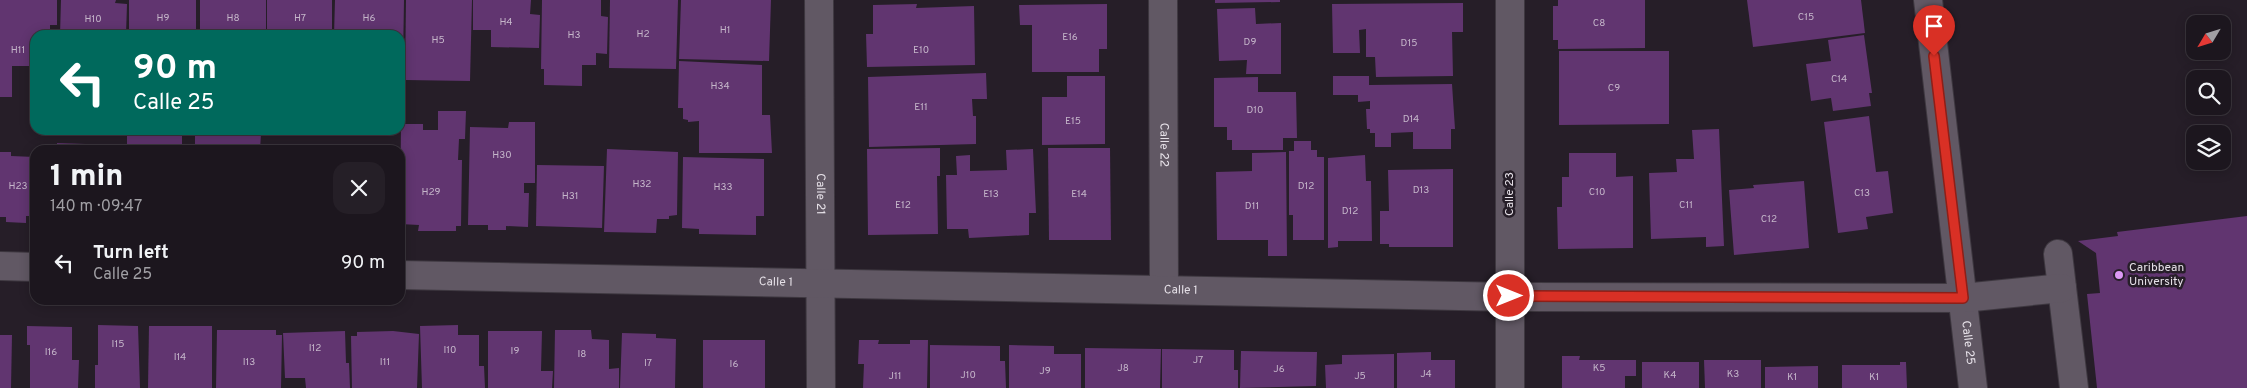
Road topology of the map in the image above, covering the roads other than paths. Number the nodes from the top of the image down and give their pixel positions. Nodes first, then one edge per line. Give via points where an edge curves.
1 (819, 0) edge
2 (1163, 0) edge
3 (1510, 0) edge
4 (1928, 0) edge
5 (2058, 254) dead end
6 (0, 266) edge
7 (30, 267) edge
8 (405, 274) edge
9 (820, 283) junction
10 (2062, 288) junction
11 (1164, 290) junction
12 (1509, 296) junction
13 (1963, 298) junction
14 (821, 388) edge
15 (1510, 388) edge
16 (1973, 388) edge
17 (2074, 388) edge

1 - 9 street, Calle 21
2 - 11 street, Calle 22
3 - 12 street, Calle 23
4 - 13 street, Calle 25
5 - 10 street
6 - 7 street
8 - 9 street, Calle 1
9 - 11 street, Calle 1
9 - 14 street, Calle 21
10 - 13 street, Calle 1
10 - 17 street
11 - 12 street, Calle 1
12 - 13 street, Calle 1
12 - 15 street, Calle 23
13 - 16 street, Calle 25

